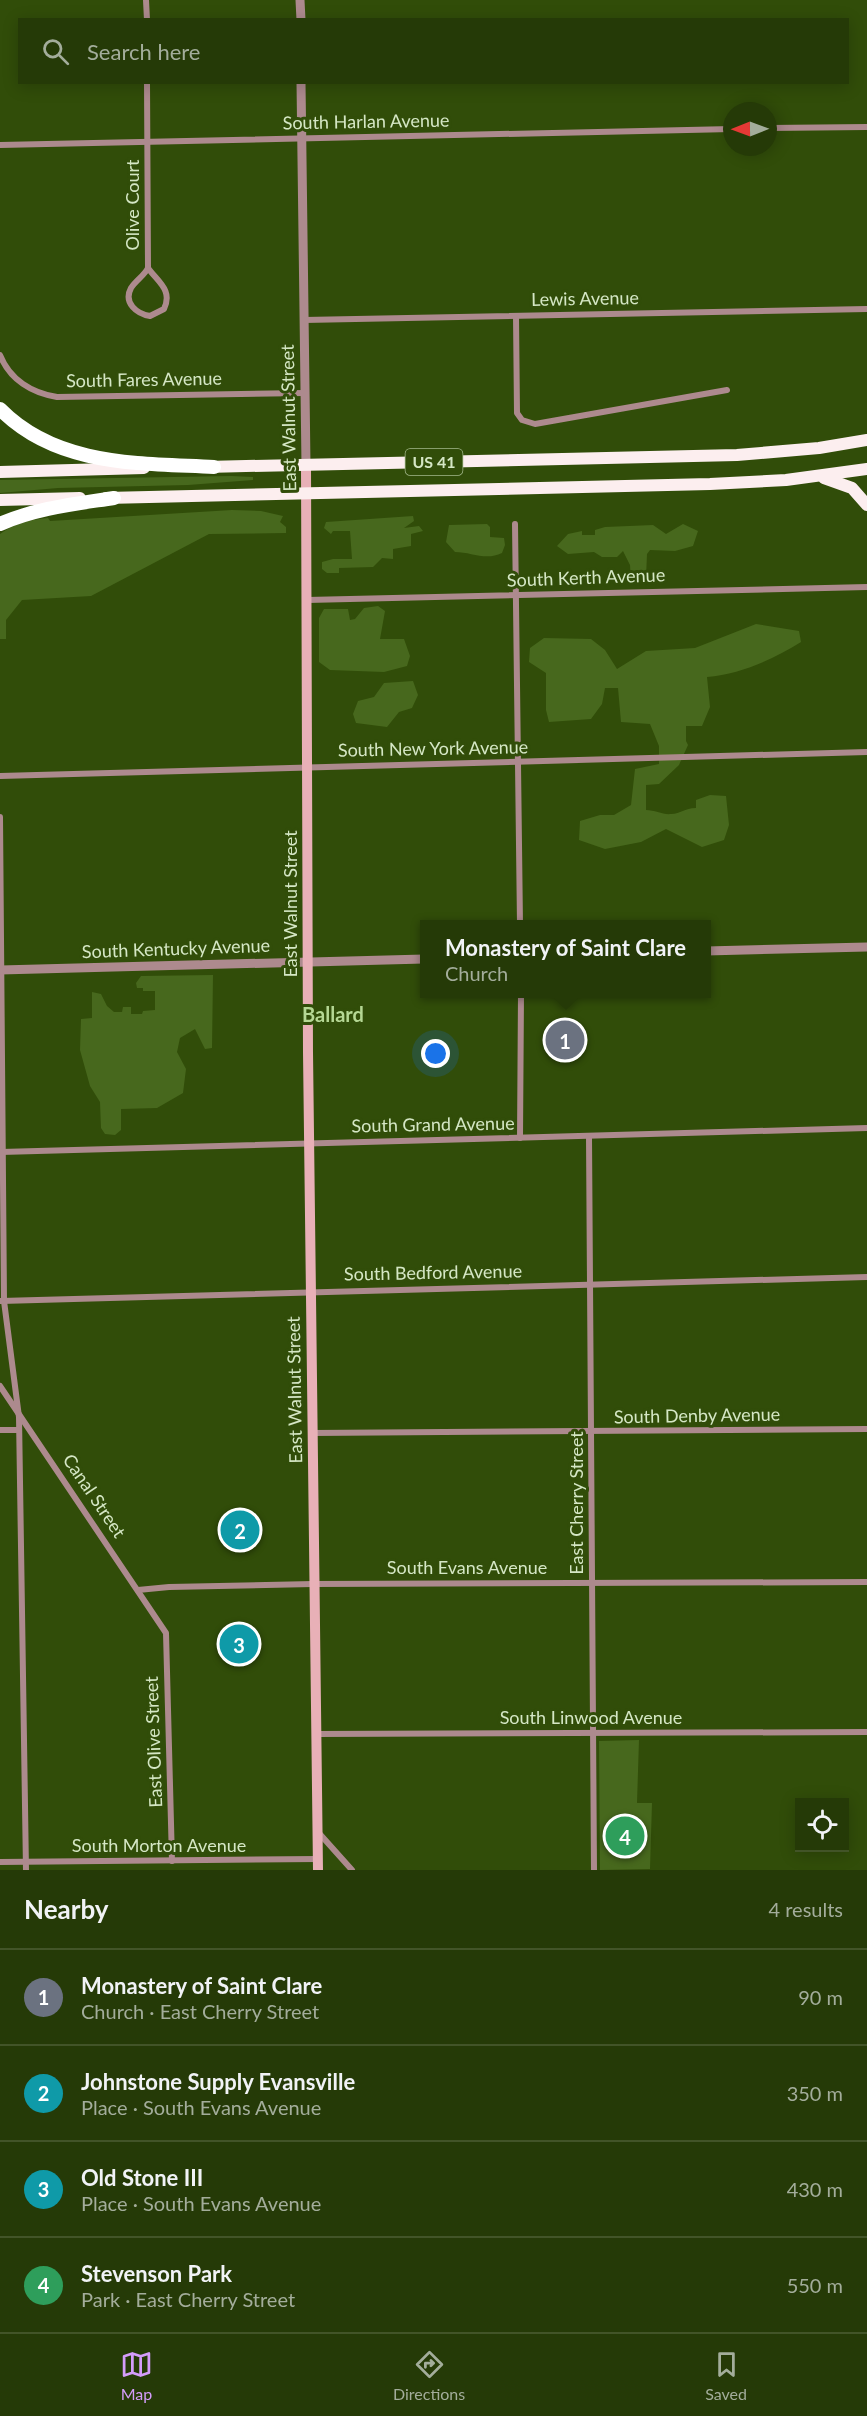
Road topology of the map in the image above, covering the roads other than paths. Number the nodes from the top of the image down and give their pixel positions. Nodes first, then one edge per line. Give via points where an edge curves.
1 (146, 0) edge
2 (300, 0) edge
3 (147, 18) edge
4 (301, 18) edge
5 (147, 84) edge
6 (301, 84) edge
7 (867, 127) edge
8 (777, 128) edge
9 (723, 129) edge
10 (302, 138) junction
11 (148, 141) junction
12 (0, 145) edge
13 (148, 268) junction
14 (867, 309) edge
15 (516, 316) junction
16 (304, 320) junction
17 (0, 355) edge
18 (727, 390) dead end
19 (305, 393) junction
20 (0, 409) edge
21 (867, 440) edge
22 (306, 465) junction
23 (214, 467) junction
24 (867, 469) edge
25 (0, 472) edge
26 (817, 477) junction
27 (306, 493) junction
28 (114, 498) junction
29 (0, 500) edge
30 (867, 505) edge
31 (0, 524) edge
32 (515, 524) dead end
33 (867, 587) edge
34 (516, 595) junction
35 (307, 600) junction
36 (867, 752) edge
37 (517, 762) junction
38 (307, 767) junction
39 (0, 776) edge
40 (0, 817) edge
41 (520, 920) edge
42 (867, 947) edge
43 (711, 951) edge
44 (420, 959) edge
45 (307, 962) junction
46 (1, 970) edge
47 (521, 998) edge
48 (867, 1128) edge
49 (589, 1137) junction
50 (520, 1138) junction
51 (309, 1143) junction
52 (1, 1152) edge
53 (867, 1276) edge
54 (590, 1284) junction
55 (310, 1292) junction
56 (2, 1301) edge
57 (0, 1386) edge
58 (18, 1412) junction
59 (867, 1429) edge
60 (0, 1430) edge
61 (19, 1430) junction
62 (591, 1432) junction
63 (312, 1434) junction
64 (867, 1582) edge
65 (592, 1583) junction
66 (314, 1584) junction
67 (138, 1590) junction
68 (160, 1624) joint
69 (867, 1731) edge
70 (593, 1733) junction
71 (315, 1734) junction
72 (317, 1830) junction
73 (0, 1862) edge
74 (26, 1862) junction
75 (172, 1862) junction
76 (318, 1865) edge
77 (26, 1870) edge
78 (352, 1870) edge
79 (594, 1870) edge

1 - 3 street
2 - 4 street
5 - 11 street
6 - 10 street, East Walnut Street
7 - 8 street
9 - 10 street, South Harlan Avenue
10 - 11 street, South Harlan Avenue
10 - 16 street, East Walnut Street
11 - 12 street, South Harlan Avenue
11 - 13 street, Olive Court
13 - 13 street, Olive Court via 163,285 168,300 165,309 150,315 135,311 129,300 132,287
14 - 15 street, Lewis Avenue
15 - 16 street, Lewis Avenue
15 - 18 street via 517,413 522,420 535,424
16 - 19 street, East Walnut Street
17 - 19 street, South Fares Avenue via 7,369 22,383 57,397
19 - 22 street, East Walnut Street
20 - 23 highway via 36,437 87,457
21 - 22 highway, US 41 via 737,455
22 - 23 highway, US 41
22 - 27 main road, East Walnut Street
23 - 25 highway, US 41
24 - 26 highway, US 41
26 - 27 highway, US 41 via 710,484
26 - 30 highway via 845,484
27 - 28 highway, US 41
27 - 35 main road, East Walnut Street
28 - 29 highway, US 41
28 - 31 highway via 38,511
32 - 34 street
33 - 34 street, South Kerth Avenue
34 - 35 street, South Kerth Avenue
34 - 37 street
35 - 38 main road, East Walnut Street
36 - 37 street, South New York Avenue
37 - 38 street, South New York Avenue
37 - 41 street
38 - 39 street, South New York Avenue
38 - 45 main road, East Walnut Street
40 - 46 street
42 - 43 street
44 - 45 street, South Kentucky Avenue
45 - 46 street, South Kentucky Avenue
45 - 51 main road, East Walnut Street
46 - 52 street
47 - 50 street
48 - 49 street, South Grand Avenue
49 - 50 street, South Grand Avenue
49 - 54 street, East Cherry Street
50 - 51 street, South Grand Avenue
51 - 52 street, South Grand Avenue
51 - 55 main road, East Walnut Street
52 - 56 street
53 - 54 street, South Bedford Avenue
54 - 55 street, South Bedford Avenue
54 - 62 street, East Cherry Street
55 - 56 street, South Bedford Avenue
55 - 63 main road, East Walnut Street
56 - 58 street
57 - 58 street, Canal Street
58 - 61 street
58 - 67 street, Canal Street
59 - 62 street, South Denby Avenue
60 - 61 street
61 - 74 street
62 - 63 street, South Denby Avenue
62 - 65 street, East Cherry Street
63 - 66 main road, East Walnut Street
64 - 65 street, South Evans Avenue
65 - 66 street, South Evans Avenue
65 - 70 street, East Cherry Street
66 - 67 street, South Evans Avenue
66 - 71 main road, East Walnut Street
67 - 68 street, Canal Street
68 - 75 street, East Olive Street via 166,1633
69 - 70 street, South Linwood Avenue
70 - 71 street, South Linwood Avenue
70 - 79 street, East Cherry Street
71 - 72 main road, East Walnut Street
72 - 76 main road, East Walnut Street
72 - 78 street
73 - 74 street, South Morton Avenue
74 - 75 street, South Morton Avenue
74 - 77 street
75 - 76 street, South Morton Avenue

